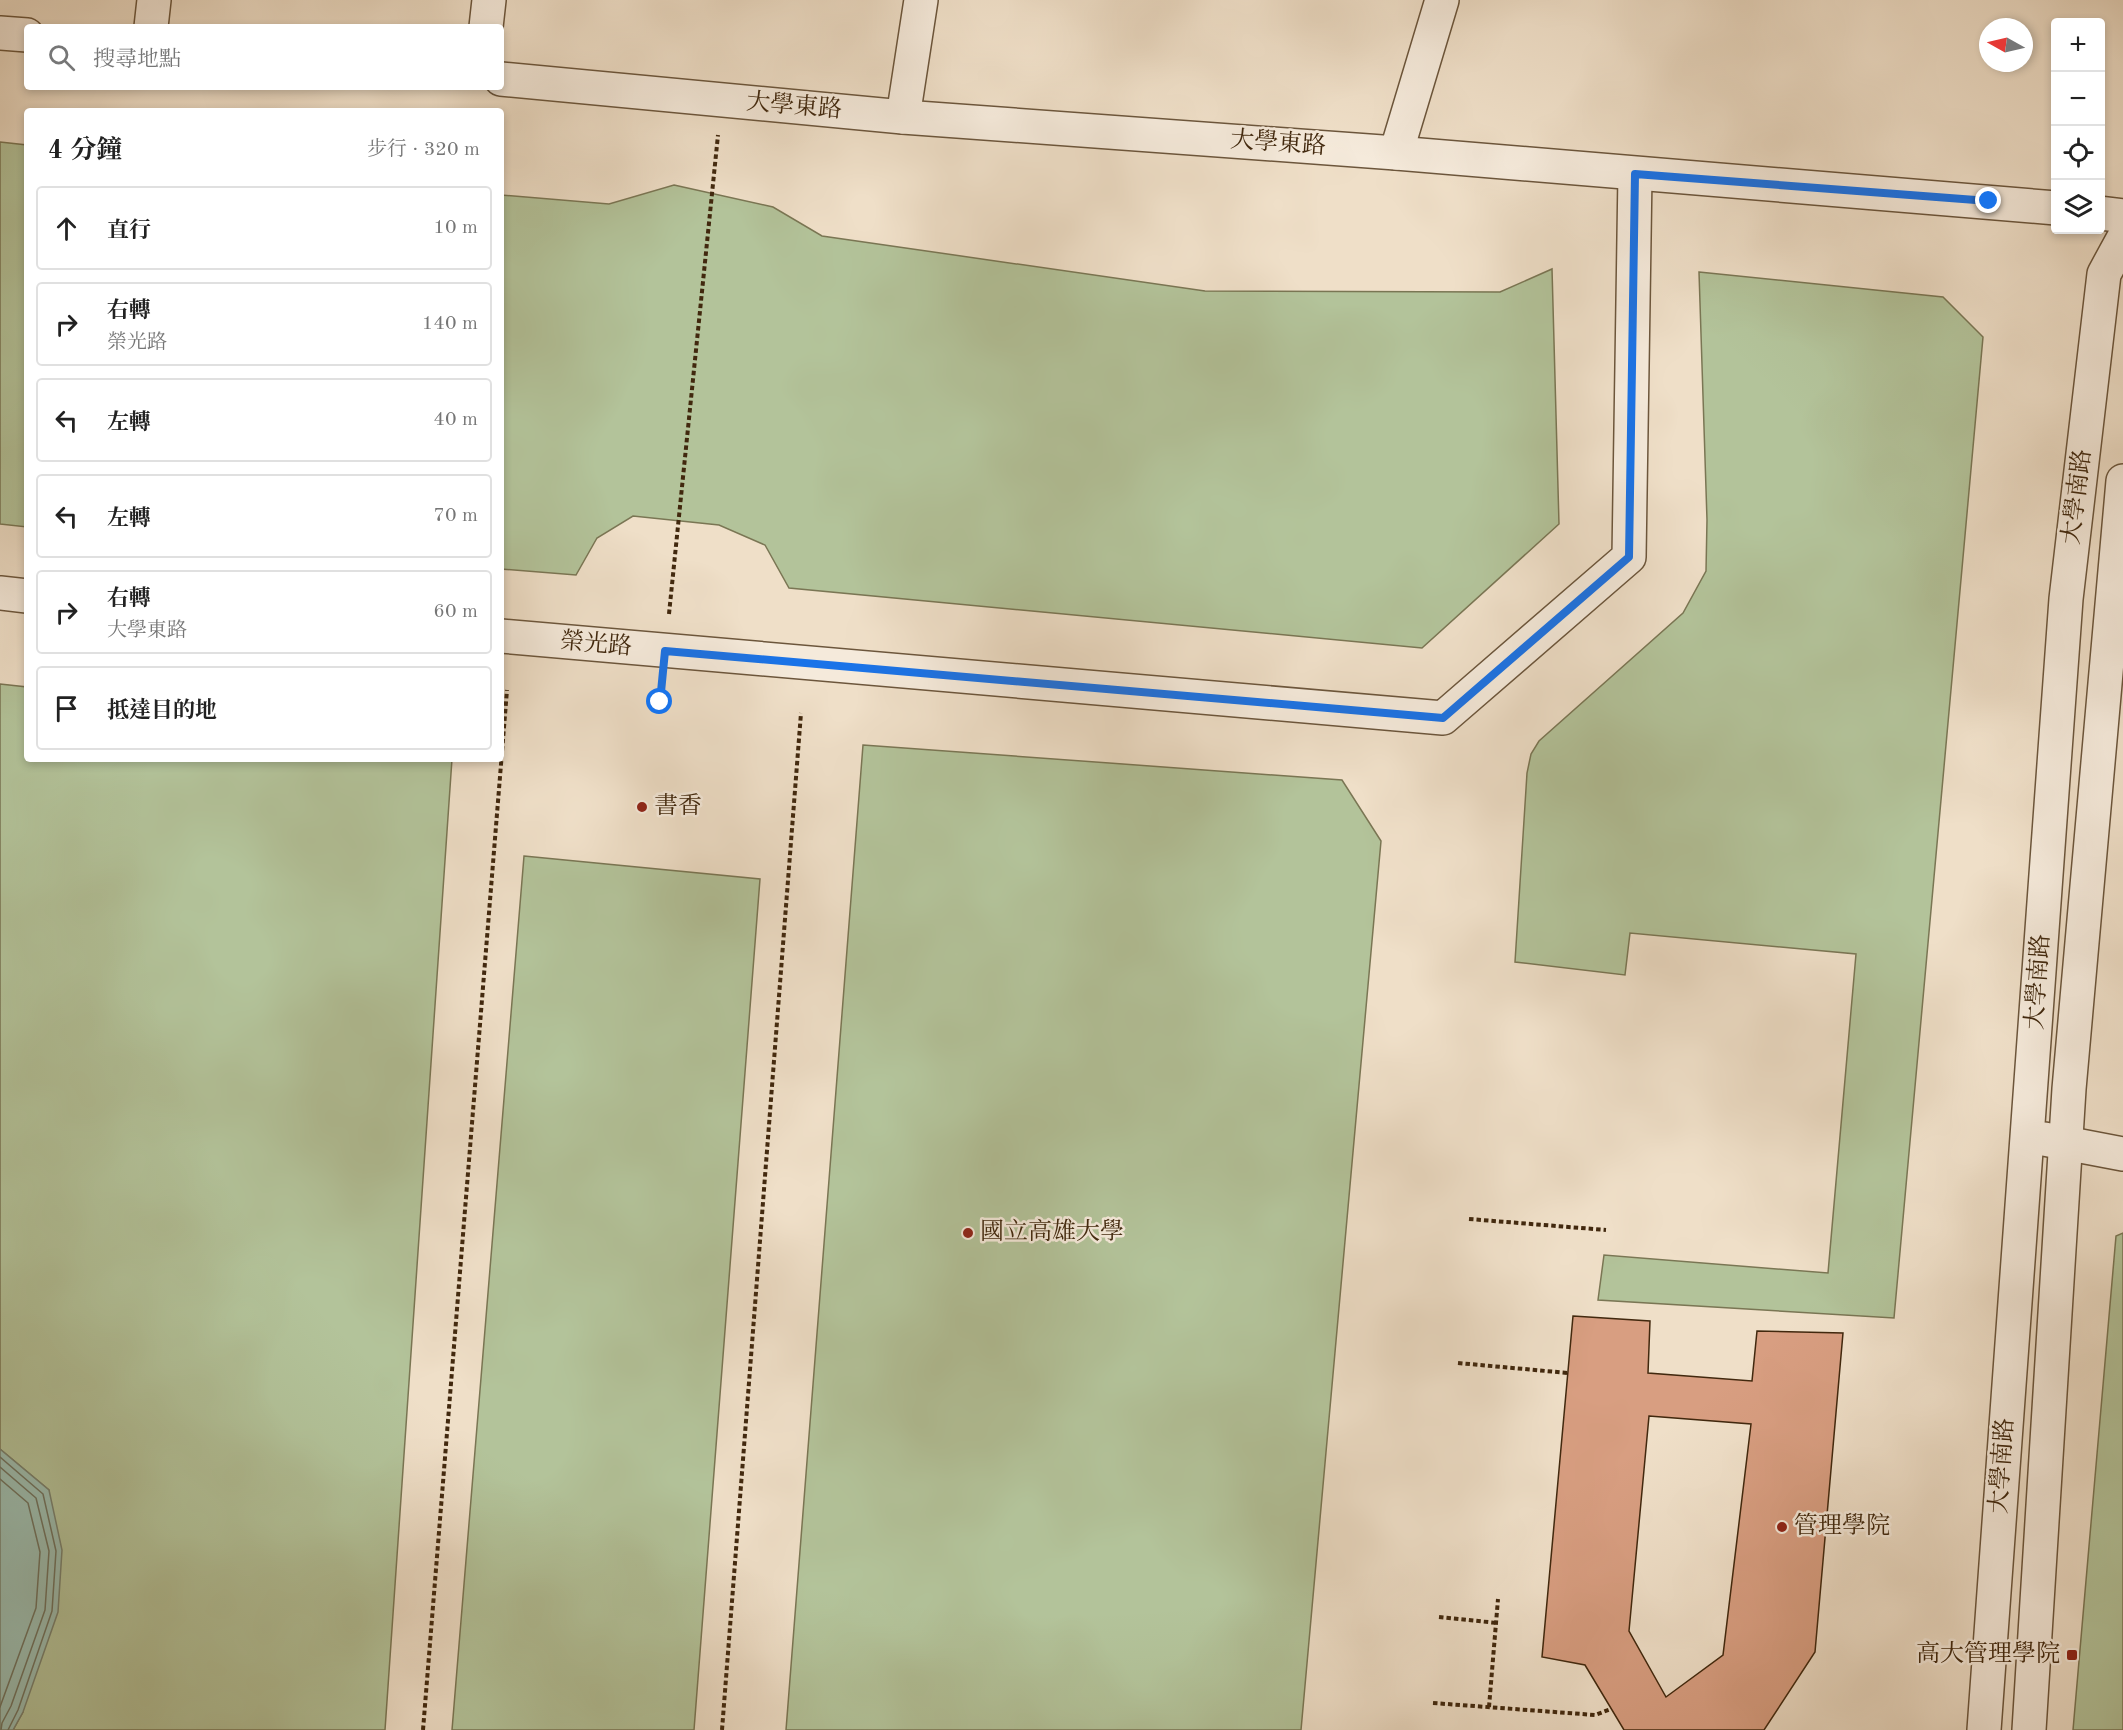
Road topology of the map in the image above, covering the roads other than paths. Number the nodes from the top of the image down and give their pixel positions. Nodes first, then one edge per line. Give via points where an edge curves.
1 (153, 0) edge
2 (489, 0) edge
3 (921, 0) edge
4 (1442, 0) edge
5 (150, 24) edge
6 (486, 24) edge
7 (0, 33) edge
8 (24, 35) edge
9 (504, 79) edge
10 (903, 117) junction
11 (1396, 153) junction
12 (1635, 174) junction
13 (2051, 208) edge
14 (2105, 214) edge
15 (2123, 216) edge
16 (2123, 239) edge
17 (2123, 481) edge
18 (0, 593) edge
19 (24, 596) edge
20 (504, 636) edge
21 (2028, 1136) junction
22 (2065, 1143) junction
23 (2123, 1154) edge
24 (1984, 1730) edge
25 (2029, 1730) edge

1 - 5 street
2 - 6 street
3 - 10 street
4 - 11 street
7 - 8 street
9 - 10 street, 大學東路
10 - 11 street, 大學東路
11 - 12 street, 大學東路
12 - 13 street, 大學東路
12 - 20 street, 榮光路 via 1629,557 1443,718
14 - 15 street
16 - 21 street, 大學南路 via 2104,274 2066,599
17 - 22 street, 大學南路
18 - 19 street
21 - 22 street
21 - 24 street, 大學南路
22 - 23 street
22 - 25 street, 大學南路

